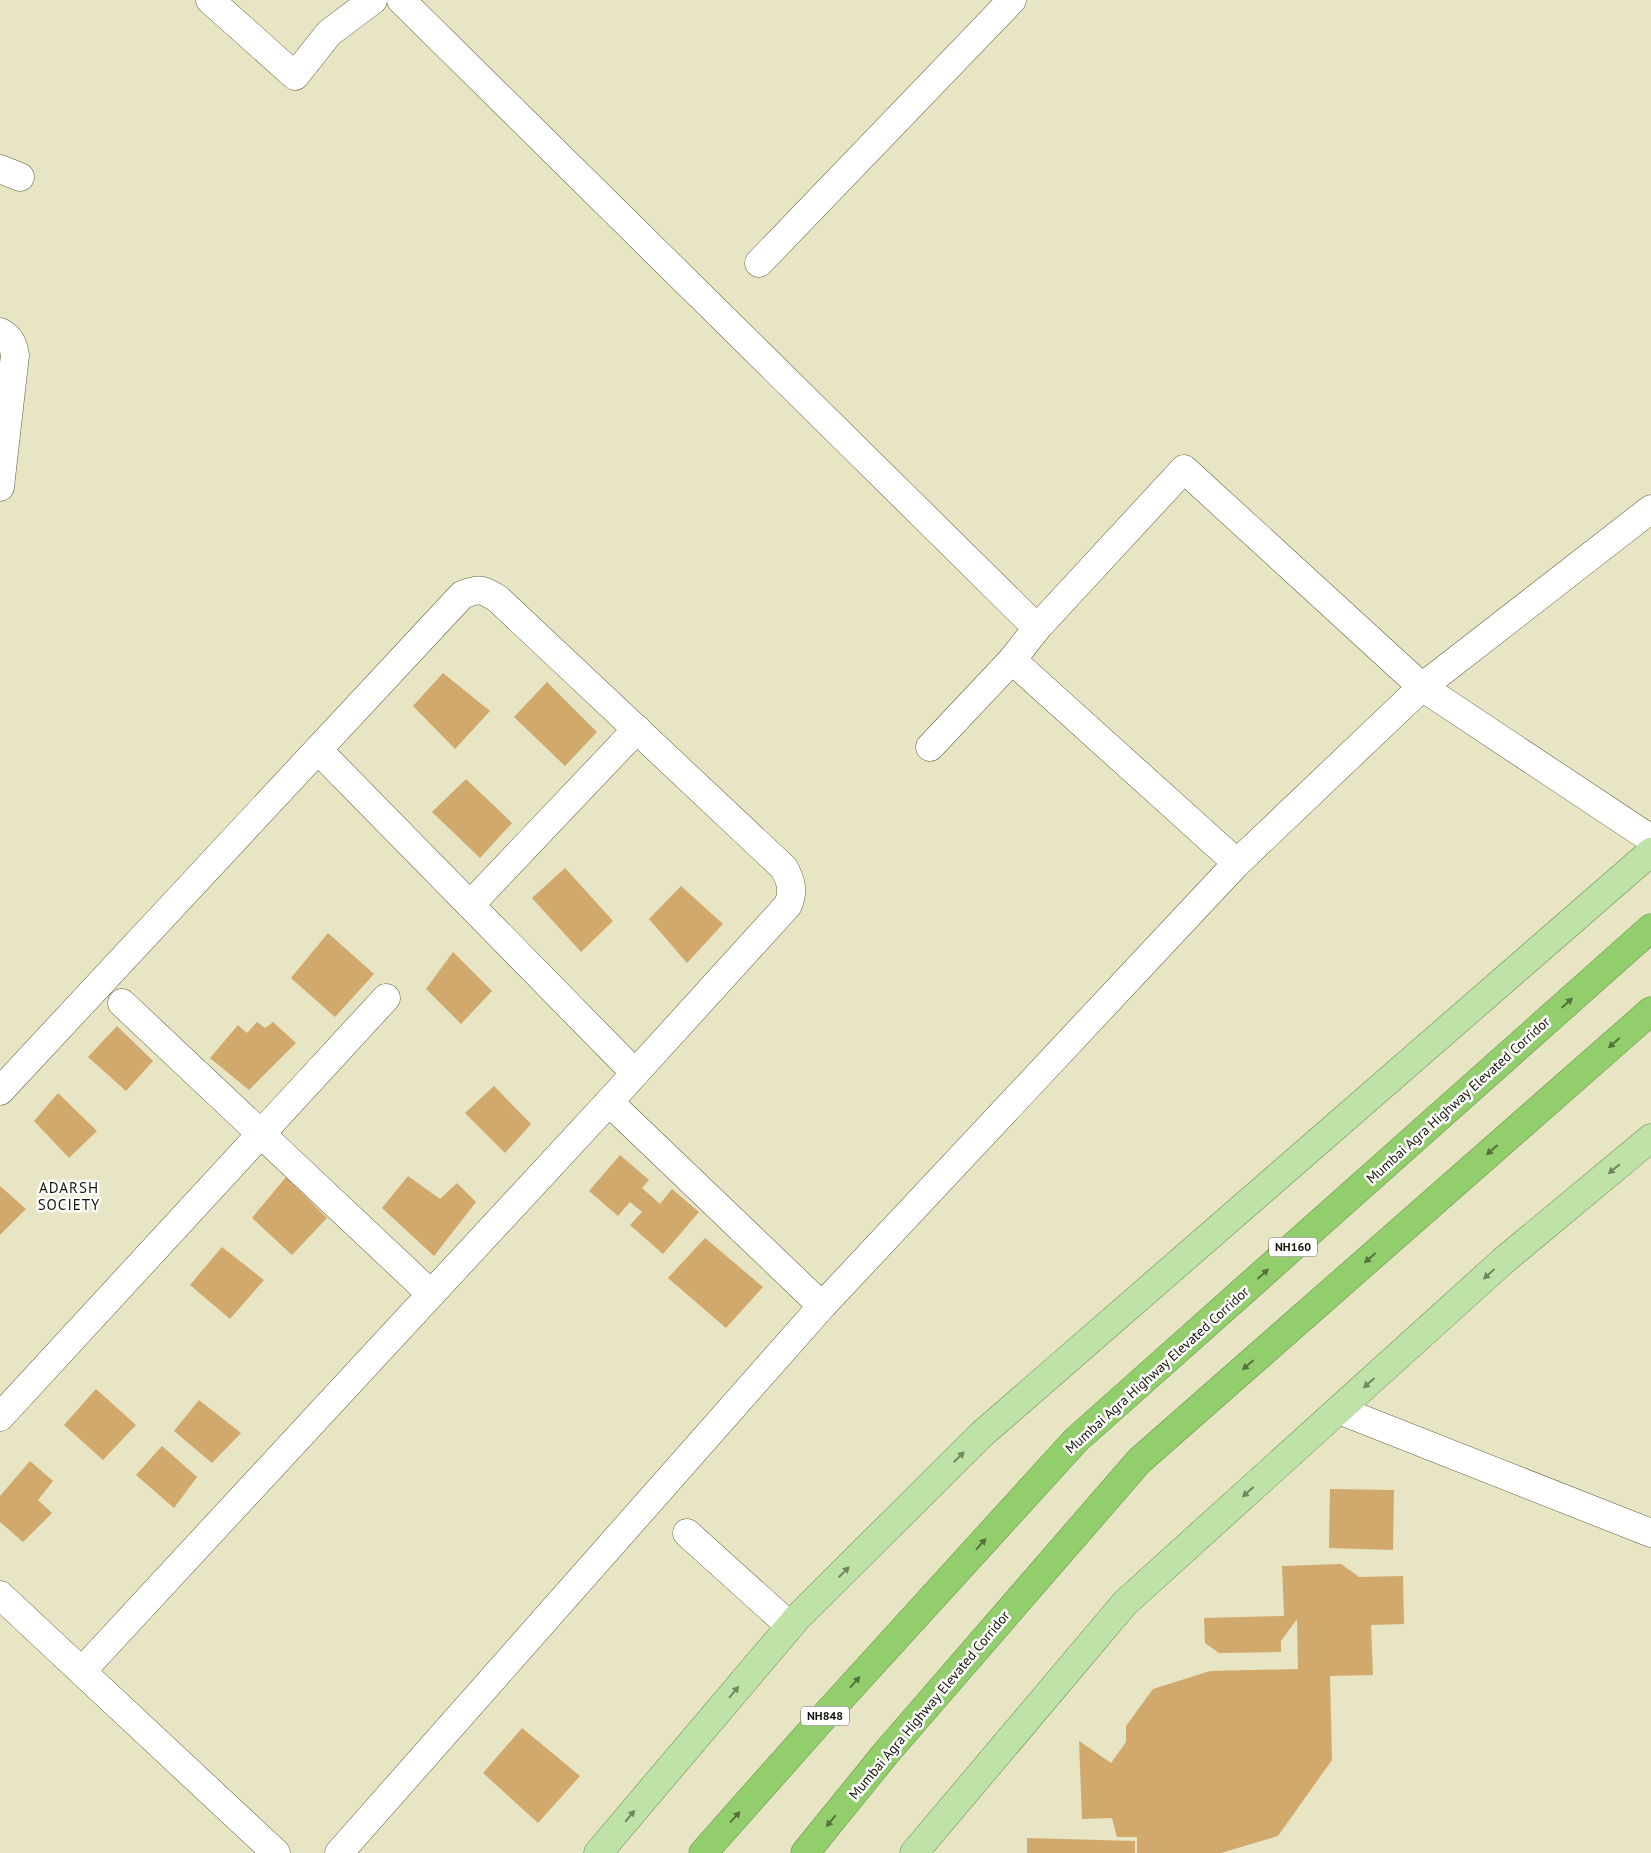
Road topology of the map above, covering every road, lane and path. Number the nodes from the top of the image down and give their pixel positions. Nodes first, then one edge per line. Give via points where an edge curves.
1 (210, 0) edge
2 (372, 0) edge
3 (401, 0) edge
4 (1012, 0) edge
5 (759, 263) dead end
6 (0, 332) edge
7 (0, 487) edge
8 (1651, 509) edge
9 (1036, 628) junction
10 (1012, 660) junction
11 (1422, 687) junction
12 (637, 729) junction
13 (930, 747) dead end
14 (318, 750) junction
15 (1651, 839) edge
16 (1651, 852) edge
17 (1238, 863) junction
18 (470, 905) junction
19 (1651, 928) edge
20 (386, 998) dead end
21 (122, 1003) dead end
22 (1651, 1011) edge
23 (635, 1073) junction
24 (0, 1091) edge
25 (609, 1102) junction
26 (261, 1135) junction
27 (1651, 1138) edge
28 (431, 1294) junction
29 (822, 1306) junction
30 (1339, 1410) junction
31 (0, 1417) edge
32 (687, 1533) dead end
33 (1651, 1533) edge
34 (948, 1580) joint
35 (0, 1595) edge
36 (790, 1626) junction
37 (82, 1671) junction
38 (276, 1853) edge
39 (339, 1853) edge
40 (598, 1853) edge
41 (703, 1853) edge
42 (805, 1853) edge
43 (914, 1853) edge

1 - 2 street via 295,76 329,33
3 - 9 street
4 - 5 street
6 - 7 street via 13,344 15,355
8 - 11 street
9 - 10 street
9 - 11 street via 1184,469
10 - 13 street
10 - 17 street
11 - 15 street
11 - 17 street
12 - 14 street via 498,599 487,591 475,590 462,595
12 - 18 street
12 - 23 street via 784,868 790,878 792,895 788,905
14 - 18 street
14 - 24 street
36 -> 16 main road via 982,1434
17 - 29 street
18 - 23 street
34 -> 19 highway, Mumbai Agra Highway Elevated Corridor / NH160 via 1076,1440
20 - 26 street
21 - 26 street
22 -> 42 highway, Mumbai Agra Highway Elevated Corridor via 1139,1461 886,1752
23 - 25 street
25 - 28 street
25 - 29 street
26 - 28 street
26 - 31 street
27 -> 30 main road via 1502,1261
28 - 37 street
29 - 39 street
30 - 33 street
30 -> 43 main road via 1124,1603
32 - 36 street
41 -> 34 highway, Mumbai Agra Highway Elevated Corridor / NH848
35 - 37 street
40 -> 36 main road
37 - 38 street

